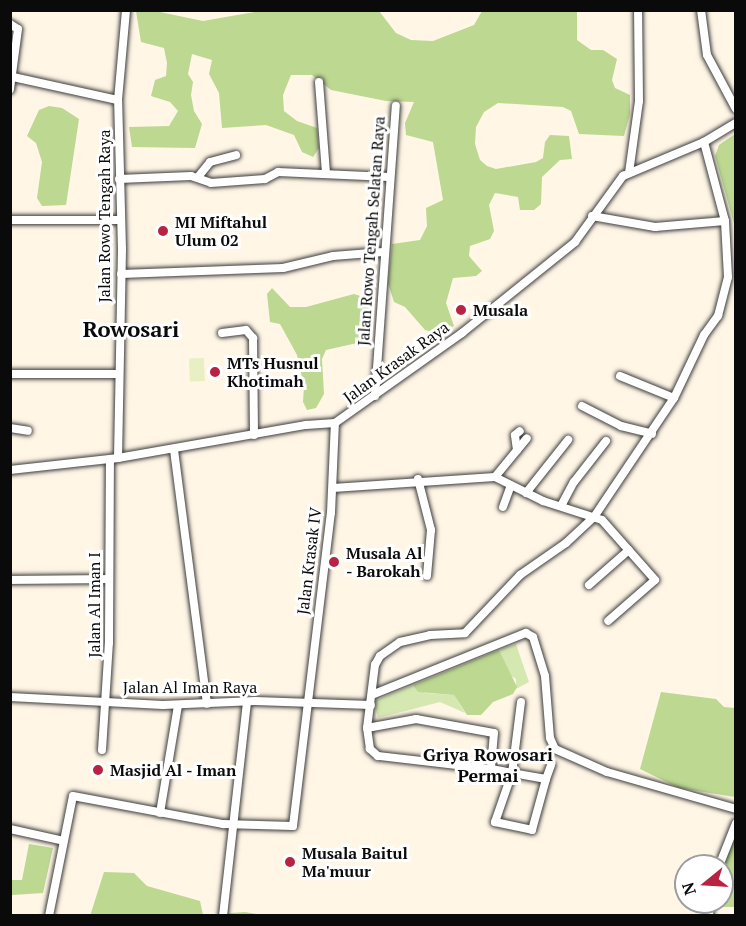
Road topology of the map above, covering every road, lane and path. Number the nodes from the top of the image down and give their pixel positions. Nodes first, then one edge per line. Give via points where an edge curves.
1 (126, 10) edge
2 (638, 10) edge
3 (701, 10) edge
4 (10, 24) edge
5 (13, 77) junction
6 (319, 82) dead end
7 (10, 89) edge
8 (118, 100) junction
9 (396, 106) dead end
10 (735, 110) edge
11 (735, 123) edge
12 (704, 142) junction
13 (236, 155) dead end
14 (327, 173) junction
15 (629, 173) junction
16 (198, 177) junction
17 (389, 177) junction
18 (119, 179) junction
19 (592, 216) junction
20 (10, 220) edge
21 (120, 220) junction
22 (725, 221) junction
23 (383, 252) junction
24 (121, 274) junction
25 (222, 333) dead end
26 (10, 374) edge
27 (118, 374) junction
28 (620, 376) dead end
29 (375, 396) junction
30 (674, 398) junction
31 (582, 406) dead end
32 (335, 423) junction
33 (10, 428) edge
34 (28, 431) dead end
35 (520, 431) dead end
36 (652, 434) junction
37 (254, 435) junction
38 (527, 438) dead end
39 (568, 440) dead end
40 (606, 441) dead end
41 (174, 450) junction
42 (517, 450) junction
43 (114, 459) junction
44 (10, 470) edge
45 (495, 477) junction
46 (418, 479) junction
47 (510, 485) junction
48 (333, 488) junction
49 (526, 493) junction
50 (561, 506) junction
51 (504, 507) dead end
52 (594, 517) junction
53 (628, 550) junction
54 (427, 576) dead end
55 (108, 579) junction
56 (10, 580) edge
57 (589, 585) dead end
58 (608, 621) dead end
59 (374, 694) junction
60 (10, 697) edge
61 (106, 702) junction
62 (247, 702) junction
63 (521, 702) dead end
64 (309, 703) junction
65 (207, 704) junction
66 (178, 705) junction
67 (370, 705) junction
68 (367, 728) junction
69 (102, 750) dead end
70 (551, 765) dead end
71 (491, 769) junction
72 (512, 773) junction
73 (546, 779) junction
74 (735, 809) edge
75 (160, 813) junction
76 (735, 823) edge
77 (235, 825) junction
78 (10, 830) edge
79 (64, 841) junction
80 (723, 854) edge
81 (49, 915) edge
82 (223, 915) edge

1 - 8 street, Jalan Rowo Tengah Raya
2 - 15 street via 639,101
3 - 10 street via 707,55
4 - 5 street via 18,29
5 - 7 street
5 - 8 street
6 - 14 street
8 - 18 street, Jalan Rowo Tengah Raya
9 - 17 street, Jalan Rowo Tengah Selatan Raya
11 - 12 street
12 - 15 street
12 - 22 street
13 - 16 street via 210,162
14 - 16 street via 279,172 265,179 211,183
14 - 17 street
15 - 19 street, Jalan Krasak Raya via 614,185
16 - 18 street
17 - 23 street, Jalan Rowo Tengah Selatan Raya
18 - 21 street, Jalan Rowo Tengah Raya
19 - 22 street via 655,227
19 - 29 street, Jalan Krasak Raya via 575,242
20 - 21 street
21 - 24 street, Jalan Rowo Tengah Raya
22 - 30 street via 725,295 718,316 704,335
23 - 24 street via 333,256 283,268
23 - 29 street, Jalan Rowo Tengah Selatan Raya
24 - 27 street, Jalan Rowo Tengah Raya
25 - 37 street via 246,330 253,338
26 - 27 street
27 - 43 street, Jalan Rowo Tengah Raya
28 - 30 street
29 - 32 street, Jalan Krasak Raya
30 - 36 street
31 - 36 street via 621,426
32 - 37 street, Jalan Krasak Raya
32 - 48 street, Jalan Krasak IV
33 - 34 street
35 - 42 street via 515,435
36 - 52 street
37 - 41 street, Jalan Krasak Raya
38 - 42 street
39 - 49 street
40 - 50 street via 570,487
41 - 43 street, Jalan Krasak Raya
41 - 65 street
42 - 45 street
43 - 44 street, Jalan Krasak Raya
43 - 55 street, Jalan Al Iman I
45 - 46 street
45 - 47 street
46 - 48 street
46 - 54 street via 431,530
47 - 49 street
47 - 51 street
48 - 64 street, Jalan Krasak IV
49 - 50 street
50 - 52 street
52 - 53 street via 602,520
52 - 59 street via 566,543 520,575 465,633 430,635 386,649 375,665
53 - 57 street
53 - 58 street via 645,565 654,581
55 - 56 street
55 - 61 street, Jalan Al Iman I
59 - 67 street
59 - 74 street via 526,633 533,637 545,676 550,738 555,749 607,772
60 - 61 street, Jalan Al Iman Raya
61 - 66 street, Jalan Al Iman Raya
61 - 69 street, Jalan Al Iman I
62 - 64 street, Jalan Al Iman Raya
62 - 65 street, Jalan Al Iman Raya
62 - 77 street
63 - 72 street
64 - 67 street, Jalan Al Iman Raya
64 - 77 street, Jalan Krasak IV via 291,828
65 - 66 street, Jalan Al Iman Raya
66 - 75 street
67 - 68 street
68 - 71 street via 374,754
68 - 71 street via 416,719 494,733
70 - 73 street
71 - 72 street
72 - 73 street
72 - 73 street via 495,820 500,825 532,830
75 - 77 street
75 - 79 street via 73,796
76 - 80 street
77 - 82 street
78 - 79 street
79 - 81 street

